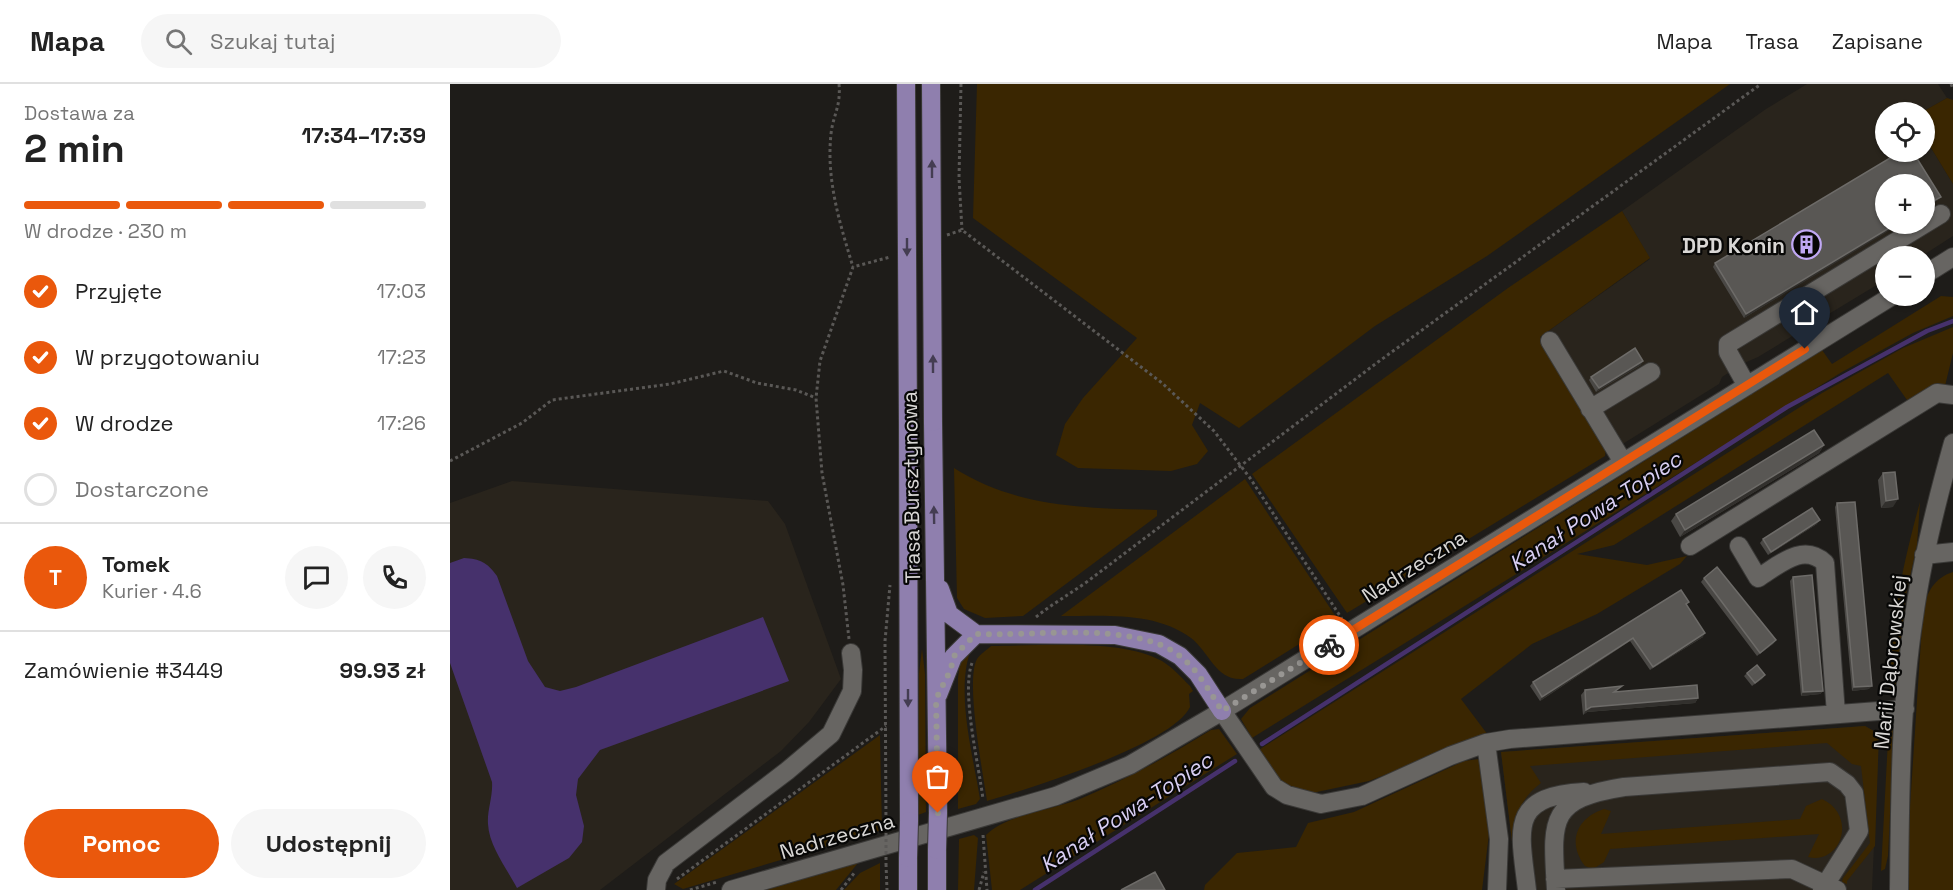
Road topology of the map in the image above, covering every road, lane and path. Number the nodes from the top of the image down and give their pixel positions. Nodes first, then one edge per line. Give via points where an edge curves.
1 (839, 84) edge
2 (906, 84) edge
3 (931, 84) edge
4 (961, 84) edge
5 (1761, 84) edge
6 (1951, 84) edge
7 (1953, 89) edge
8 (1941, 214) dead end
9 (962, 230) junction
10 (942, 237) dead end
11 (892, 257) dead end
12 (1953, 257) edge
13 (853, 267) junction
14 (1935, 268) edge
15 (1876, 306) edge
16 (1550, 341) dead end
17 (1651, 372) dead end
18 (1747, 386) junction
19 (1953, 395) edge
20 (816, 398) junction
21 (1590, 409) junction
22 (1953, 443) edge
23 (450, 461) edge
24 (1623, 462) junction
25 (1241, 465) junction
26 (1690, 546) dead end
27 (1739, 546) dead end
28 (1953, 552) edge
29 (1924, 555) junction
30 (935, 573) junction
31 (891, 574) dead end
32 (1041, 622) dead end
33 (1350, 632) junction
34 (980, 634) junction
35 (851, 652) joint
36 (936, 699) junction
37 (1905, 709) junction
38 (1222, 711) junction
39 (1836, 714) junction
40 (886, 726) junction
41 (1486, 743) junction
42 (1594, 791) junction
43 (987, 817) junction
44 (862, 867) dead end
45 (985, 870) junction
46 (1556, 884) edge
47 (663, 887) edge
48 (1828, 888) edge
49 (731, 890) edge
50 (841, 890) edge
51 (887, 890) edge
52 (908, 890) edge
53 (938, 890) edge
54 (979, 890) edge
55 (987, 890) edge
56 (1497, 890) edge
57 (1527, 890) edge
58 (1899, 890) edge

1 - 13 path via 837,116 831,132 831,169 833,194
2 -> 52 main road, Trasa Bursztynowa, bridge
30 -> 3 main road, Trasa Bursztynowa, bridge
4 - 9 path
5 - 25 path
6 - 7 path
8 - 18 street via 1728,344 1728,352
9 - 10 path
9 - 25 path via 1191,407
11 - 13 path
12 - 14 street
13 - 20 path via 820,361
15 - 18 street, Nadrzeczna
16 - 21 street
17 - 21 street
18 - 24 street, Nadrzeczna
19 - 26 street via 1937,393
20 - 23 path via 724,371 670,384 552,400 522,423
20 - 35 path via 822,473
21 - 24 street
22 - 29 street, Marii Dąbrowskiej
24 - 33 street, Nadrzeczna
25 - 32 path via 1030,622
25 - 33 path
27 - 39 street via 1758,578 1806,552 1825,563
28 - 29 street
29 - 37 street, Marii Dąbrowskiej via 1913,618
30 - 34 main road via 949,614
30 - 36 main road, Trasa Bursztynowa
31 - 40 path via 885,641
33 - 38 street, Nadrzeczna
34 - 36 main road via 953,657
34 - 38 main road via 1116,635 1159,644 1180,656 1198,675
34 - 43 path via 983,646 974,656 969,682
35 - 47 street via 852,691 831,734 666,863 657,880
36 - 53 main road, Trasa Bursztynowa, bridge
37 - 39 street
37 - 58 street, Marii Dąbrowskiej
38 - 41 street via 1274,787 1287,795 1321,804 1362,796
38 - 43 street, Nadrzeczna via 1109,775
39 - 41 street
40 - 47 path
40 - 51 path, bridge
41 - 56 street via 1499,838
42 - 46 street via 1571,802 1557,819
42 - 48 street via 1830,772 1854,794 1859,831
42 - 57 street via 1547,797 1535,803 1524,818 1521,833
43 - 45 path via 990,828 981,837
43 - 49 street, Nadrzeczna
44 - 50 path
45 - 54 path
45 - 55 path
46 - 48 street via 1792,869

